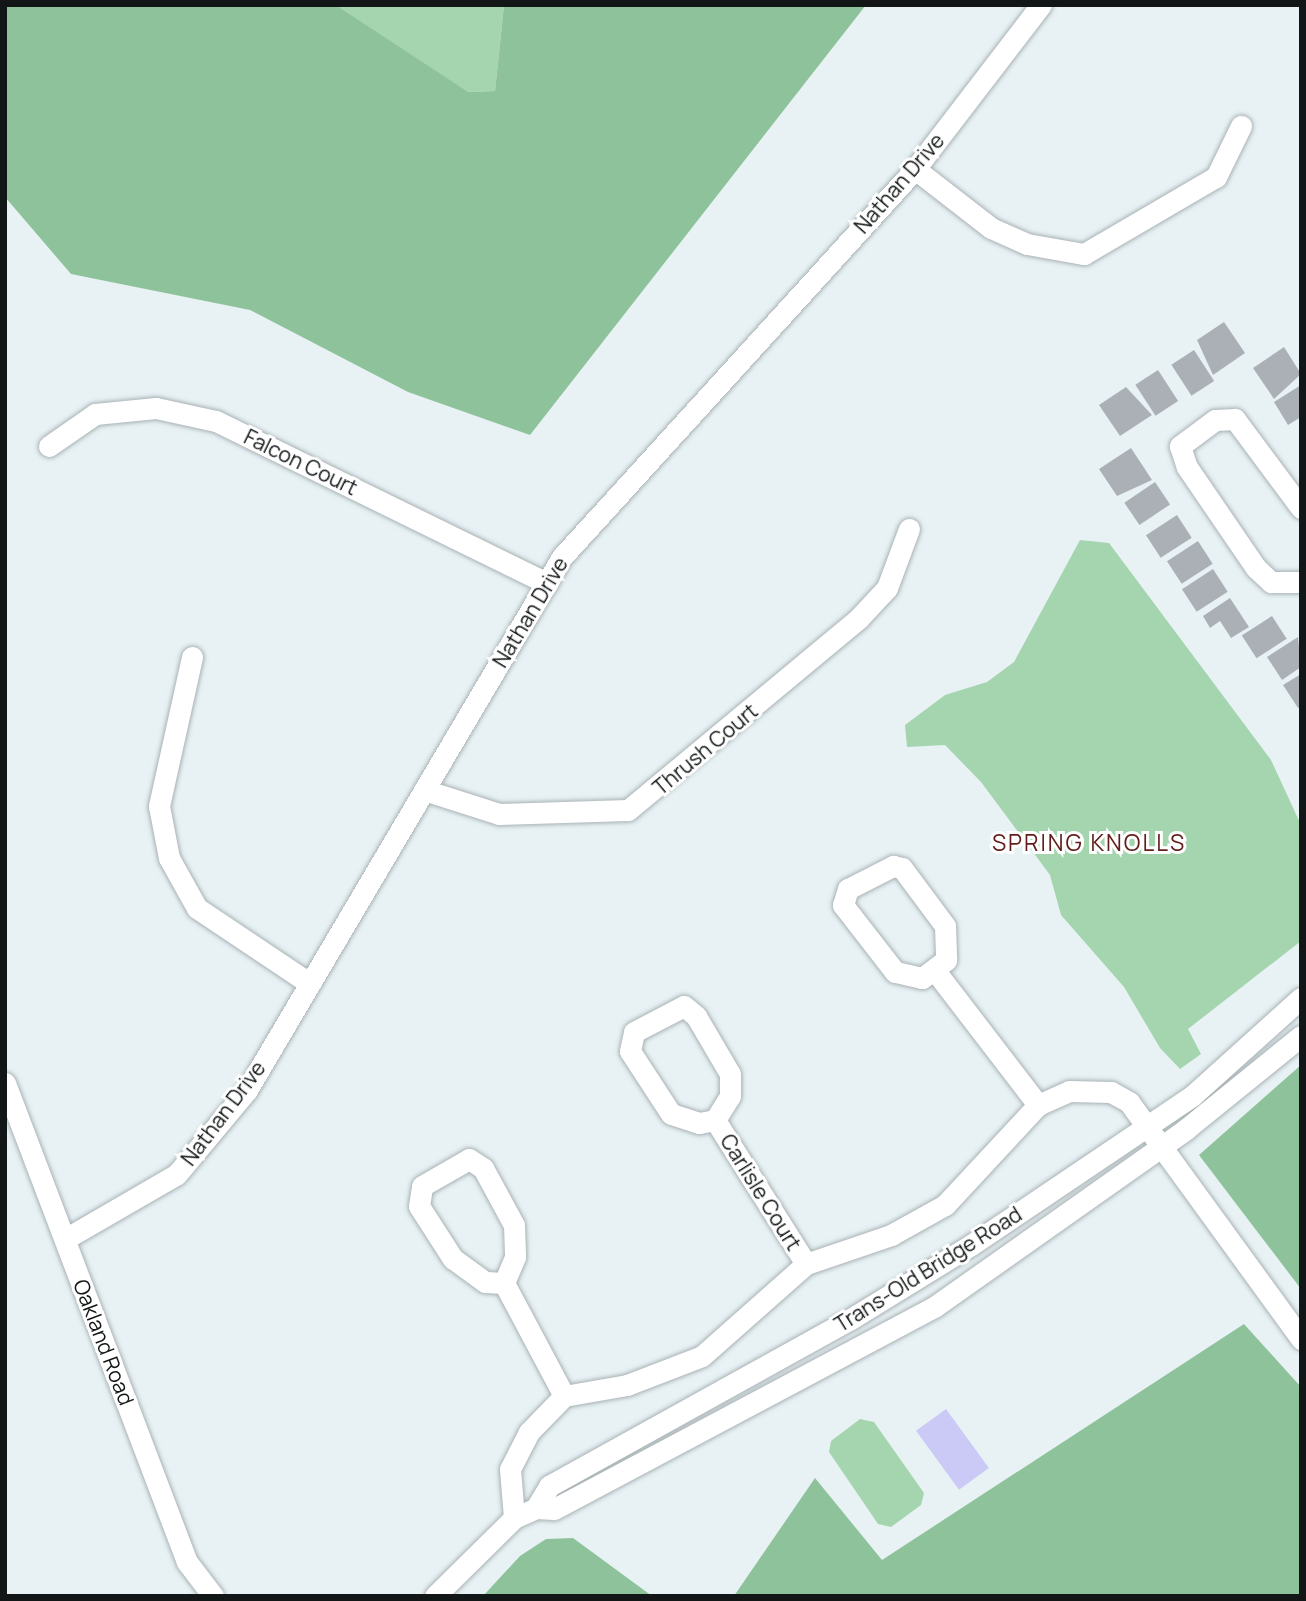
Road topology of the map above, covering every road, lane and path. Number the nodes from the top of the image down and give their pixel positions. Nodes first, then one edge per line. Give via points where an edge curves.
1 (1041, 5) edge
2 (1241, 127) dead end
3 (915, 169) junction
4 (49, 446) dead end
5 (1301, 508) edge
6 (909, 529) dead end
7 (1301, 582) edge
8 (547, 583) junction
9 (192, 657) dead end
10 (424, 790) junction
11 (936, 972) junction
12 (309, 983) junction
13 (1301, 998) edge
14 (1301, 1036) edge
15 (5, 1083) edge
16 (1038, 1105) junction
17 (715, 1120) junction
18 (1146, 1125) junction
19 (1160, 1146) junction
20 (65, 1239) junction
21 (806, 1264) junction
22 (504, 1283) junction
23 (1301, 1339) edge
24 (564, 1395) junction
25 (536, 1508) junction
26 (514, 1518) junction
27 (213, 1596) edge
28 (435, 1596) edge

1 - 3 street, Nathan Drive
2 - 3 street via 1216,177 1084,254 1027,244 991,228
3 - 8 street, Nathan Drive via 562,557
4 - 8 street, Falcon Court via 95,414 156,408 216,421
5 - 7 street via 1235,419 1215,420 1180,446 1187,467 1256,568 1271,582
6 - 10 street, Thrush Court via 887,588 859,618 628,810 499,814
8 - 10 street, Nathan Drive
9 - 12 street via 159,806 169,858 197,908
10 - 12 street, Nathan Drive
11 - 11 street via 950,943 945,926 902,869 879,868 848,888 843,905 895,972 922,978
11 - 16 street
12 - 20 street, Nathan Drive via 247,1090 177,1174
13 - 18 street, Trans-Old Bridge Road via 1192,1096
14 - 19 street, Trans-Old Bridge Road
15 - 20 street, Oakland Road
16 - 18 street, Carlisle Court via 1069,1091 1111,1092 1129,1102
16 - 21 street, Carlisle Court via 946,1205 891,1235
17 - 17 street, Carlisle Court via 733,1084 690,1009 673,1008 634,1032 630,1051 671,1114 699,1123
17 - 21 street, Carlisle Court
18 - 19 street, Carlisle Court
18 - 25 street, Trans-Old Bridge Road via 971,1245 849,1320 549,1486
19 - 23 street, Carlisle Court
19 - 25 street, Trans-Old Bridge Road via 934,1307 554,1509
20 - 27 street, Oakland Road via 187,1562
21 - 24 street, Carlisle Court via 702,1356 627,1385
22 - 22 street via 485,1282 453,1259 419,1206 422,1186 469,1158 483,1168 514,1225 515,1257
22 - 24 street
24 - 26 street via 529,1432 510,1469
25 - 26 street, Trans-Old Bridge Road
26 - 28 street, Trans-Old Bridge Road

